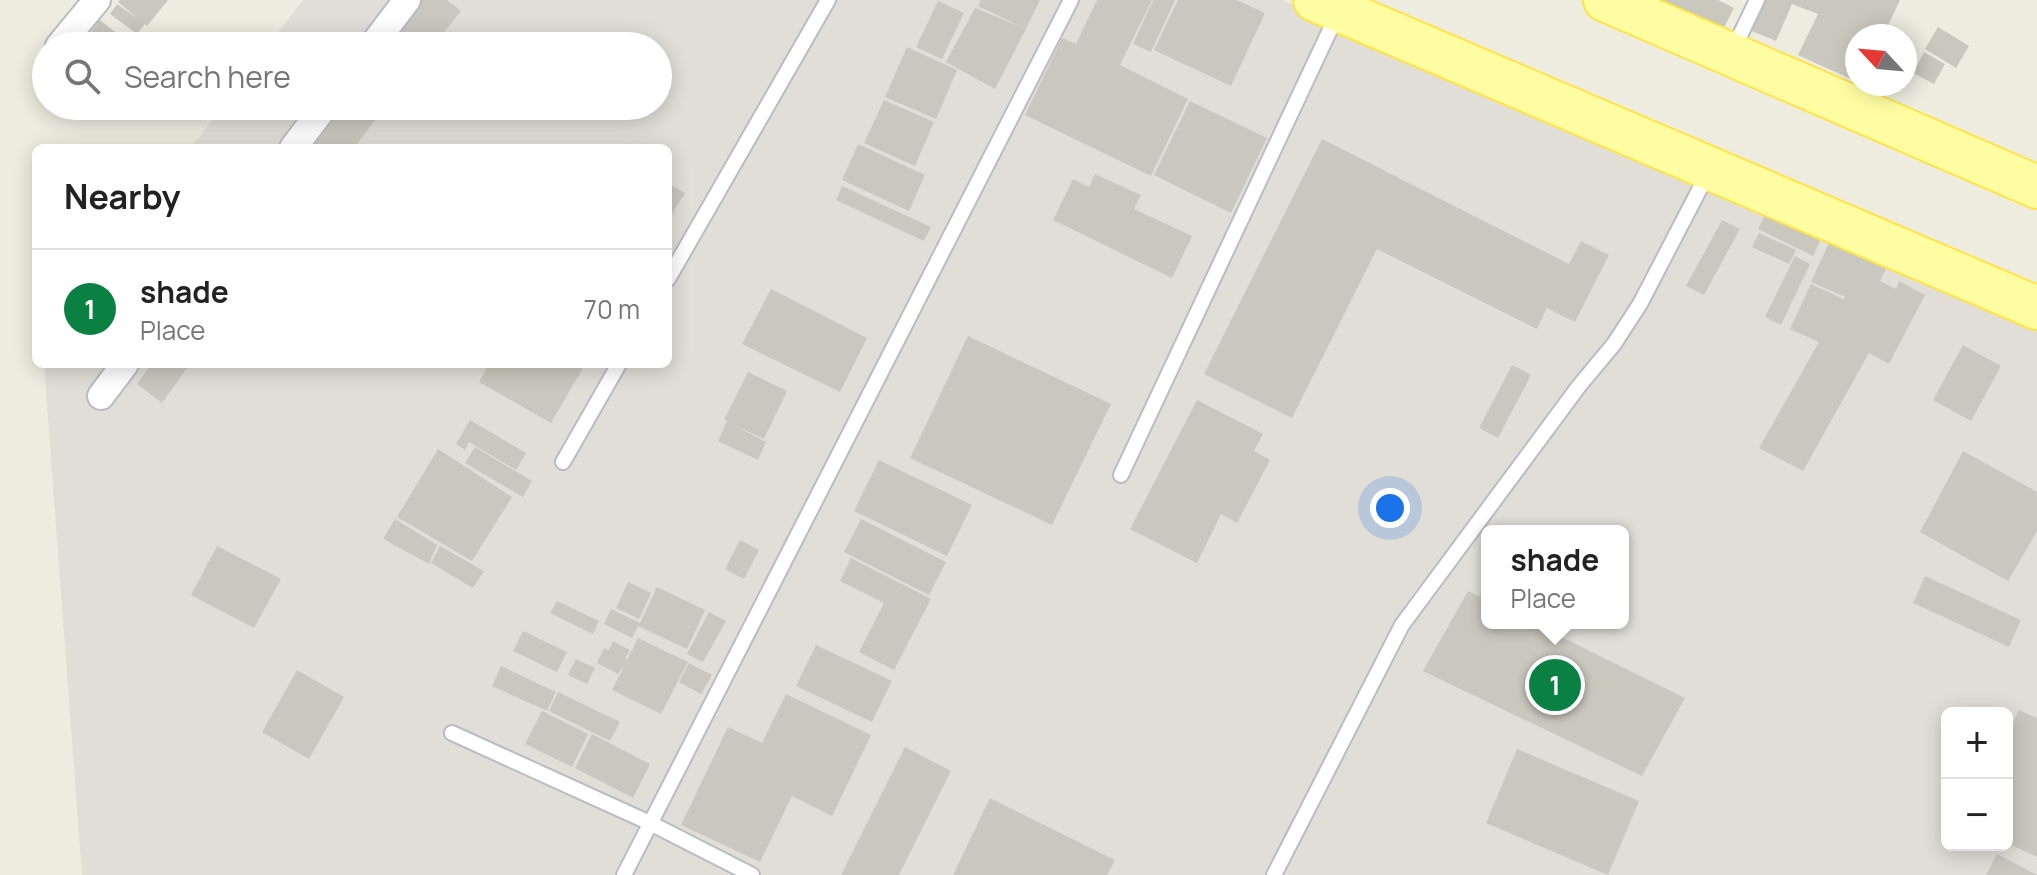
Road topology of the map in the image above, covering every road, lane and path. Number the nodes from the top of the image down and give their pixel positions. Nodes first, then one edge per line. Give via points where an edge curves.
1 (97, 0) edge
2 (407, 0) edge
3 (828, 0) edge
4 (1071, 0) edge
5 (1605, 0) edge
6 (1757, 0) edge
7 (1327, 5) edge
8 (71, 32) edge
9 (383, 32) edge
10 (1731, 54) junction
11 (314, 120) edge
12 (296, 144) edge
13 (1710, 169) junction
14 (2037, 187) edge
15 (672, 272) edge
16 (2037, 308) edge
17 (122, 368) edge
18 (617, 368) edge
19 (101, 396) dead end
20 (563, 462) dead end
21 (1121, 475) dead end
22 (452, 733) dead end
23 (650, 823) junction
24 (624, 875) edge
25 (752, 875) edge
26 (1274, 875) edge

1 - 8 street
2 - 9 street
3 - 15 lane
4 - 23 lane
5 - 10 main road
6 - 10 lane
7 - 13 main road
7 - 21 lane
10 - 14 main road
11 - 12 street
13 - 16 main road
13 - 26 lane via 1614,344 1402,625
17 - 19 street
18 - 20 lane
22 - 23 lane
23 - 24 lane
23 - 25 lane

